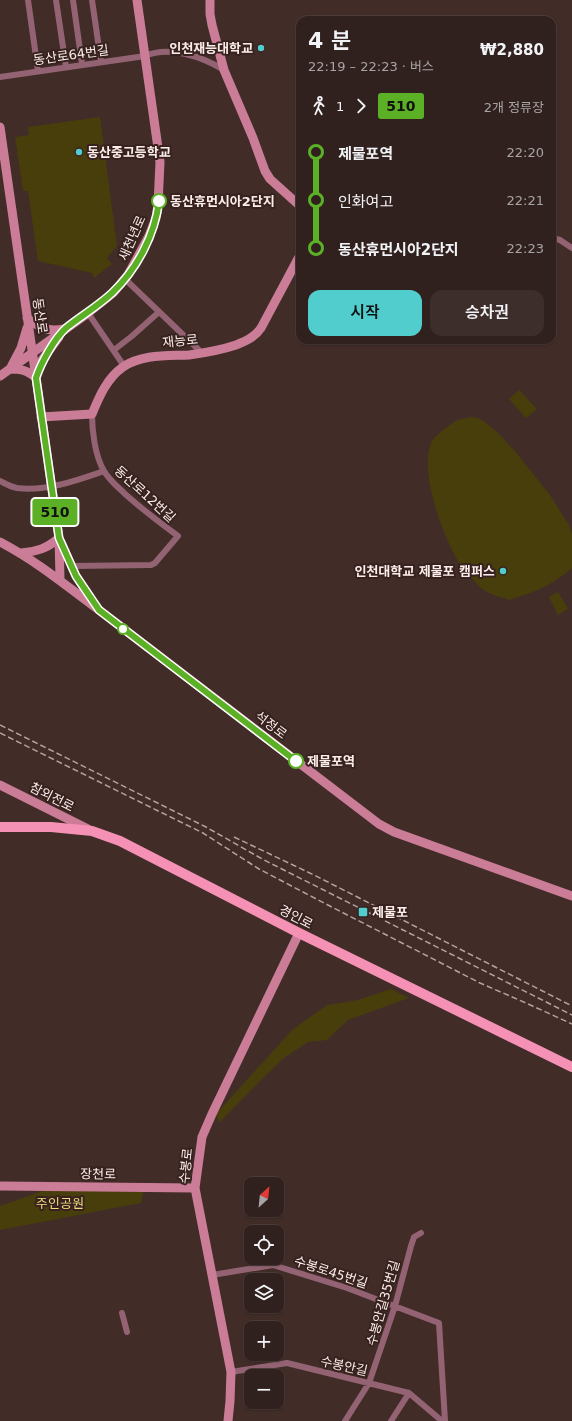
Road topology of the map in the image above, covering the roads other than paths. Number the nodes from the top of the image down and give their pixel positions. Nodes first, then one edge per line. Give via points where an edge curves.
1 (28, 0) edge
2 (56, 0) edge
3 (73, 0) edge
4 (92, 0) edge
5 (137, 0) edge
6 (210, 0) edge
7 (145, 56) junction
8 (101, 62) junction
9 (82, 64) junction
10 (66, 67) junction
11 (224, 70) junction
12 (38, 71) junction
13 (0, 77) edge
14 (0, 127) edge
15 (296, 202) edge
16 (556, 239) edge
17 (572, 248) edge
18 (296, 262) edge
19 (125, 280) junction
20 (159, 312) junction
21 (88, 313) junction
22 (28, 320) junction
23 (65, 329) junction
24 (114, 350) junction
25 (202, 352) junction
26 (32, 353) junction
27 (124, 366) junction
28 (10, 369) junction
29 (0, 376) edge
30 (36, 378) junction
31 (92, 414) junction
32 (41, 417) junction
33 (104, 471) junction
34 (0, 481) edge
35 (51, 486) junction
36 (59, 538) junction
37 (0, 542) edge
38 (21, 553) junction
39 (72, 566) junction
40 (60, 579) junction
41 (99, 610) junction
42 (0, 785) edge
43 (0, 827) edge
44 (92, 831) junction
45 (572, 896) edge
46 (299, 933) junction
47 (572, 1067) edge
48 (0, 1186) edge
49 (195, 1188) junction
50 (422, 1233) dead end
51 (212, 1275) junction
52 (394, 1306) junction
53 (122, 1313) dead end
54 (127, 1332) dead end
55 (231, 1372) junction
56 (370, 1383) junction
57 (409, 1393) junction
58 (228, 1421) edge
59 (345, 1421) edge
60 (390, 1421) edge
61 (442, 1421) edge
62 (445, 1421) edge

1 - 12 street
2 - 10 street
3 - 9 street
4 - 8 street
5 - 7 street, 새천년로
6 - 11 street via 212,25
7 - 8 street, 동산로64번길
7 - 11 street, 동산로64번길 via 161,51 184,54 206,59
7 - 19 street, 새천년로 via 160,162 159,194 156,218 149,236
8 - 9 street, 동산로64번길
9 - 10 street, 동산로64번길
10 - 12 street, 동산로64번길
11 - 15 street via 267,175
12 - 13 street, 동산로64번길
14 - 22 street, 동산로
16 - 17 street
18 - 25 street, 재능로 via 257,333 230,347
19 - 20 street
19 - 21 street, 새천년로
20 - 24 street
20 - 25 street
21 - 23 street, 새천년로
21 - 24 street
22 - 23 street via 44,329
22 - 26 street, 동산로
22 - 28 street via 21,348
23 - 26 street, 새천년로
23 - 30 street via 42,360
24 - 27 street
25 - 27 street, 재능로 via 145,358
26 - 28 street, 새천년로
26 - 30 street, 동산로
27 - 31 street, 재능로 via 104,387
28 - 29 street, 새천년로
28 - 30 street via 28,371
30 - 32 street, 동산로
31 - 32 street
31 - 33 street via 93,436
32 - 35 street, 동산로
33 - 35 street, 동산로12번길
33 - 39 street, 동산로12번길 via 117,487 178,536 151,565
34 - 35 street, 동산로12번길 via 18,488
35 - 36 street, 동산로
36 - 38 street via 47,548
36 - 39 street
36 - 40 street, 동산로
37 - 38 street, 석정로
38 - 40 street, 석정로
39 - 41 street
40 - 41 street, 석정로
41 - 45 street, 석정로 via 379,824 408,837
42 - 44 street, 참외전로
43 - 44 main road, 경인로 via 51,827
44 - 46 main road, 경인로 via 120,841
46 - 47 main road, 경인로
46 - 49 street, 수봉로 via 202,1137
48 - 49 street, 장천로
49 - 51 street, 수봉로
50 - 52 street, 수봉안길35번길 via 414,1237 410,1246
51 - 52 street, 수봉로45번길 via 273,1265
51 - 55 street, 수봉로
52 - 56 street, 수봉안길35번길
52 - 62 street, 수봉로45번길 via 439,1323
53 - 54 street
55 - 56 street, 수봉안길 via 287,1363
55 - 58 street, 수봉로
56 - 57 street, 수봉안길
56 - 59 street, 수봉안길35번길
57 - 60 street
57 - 61 street, 수봉안길

